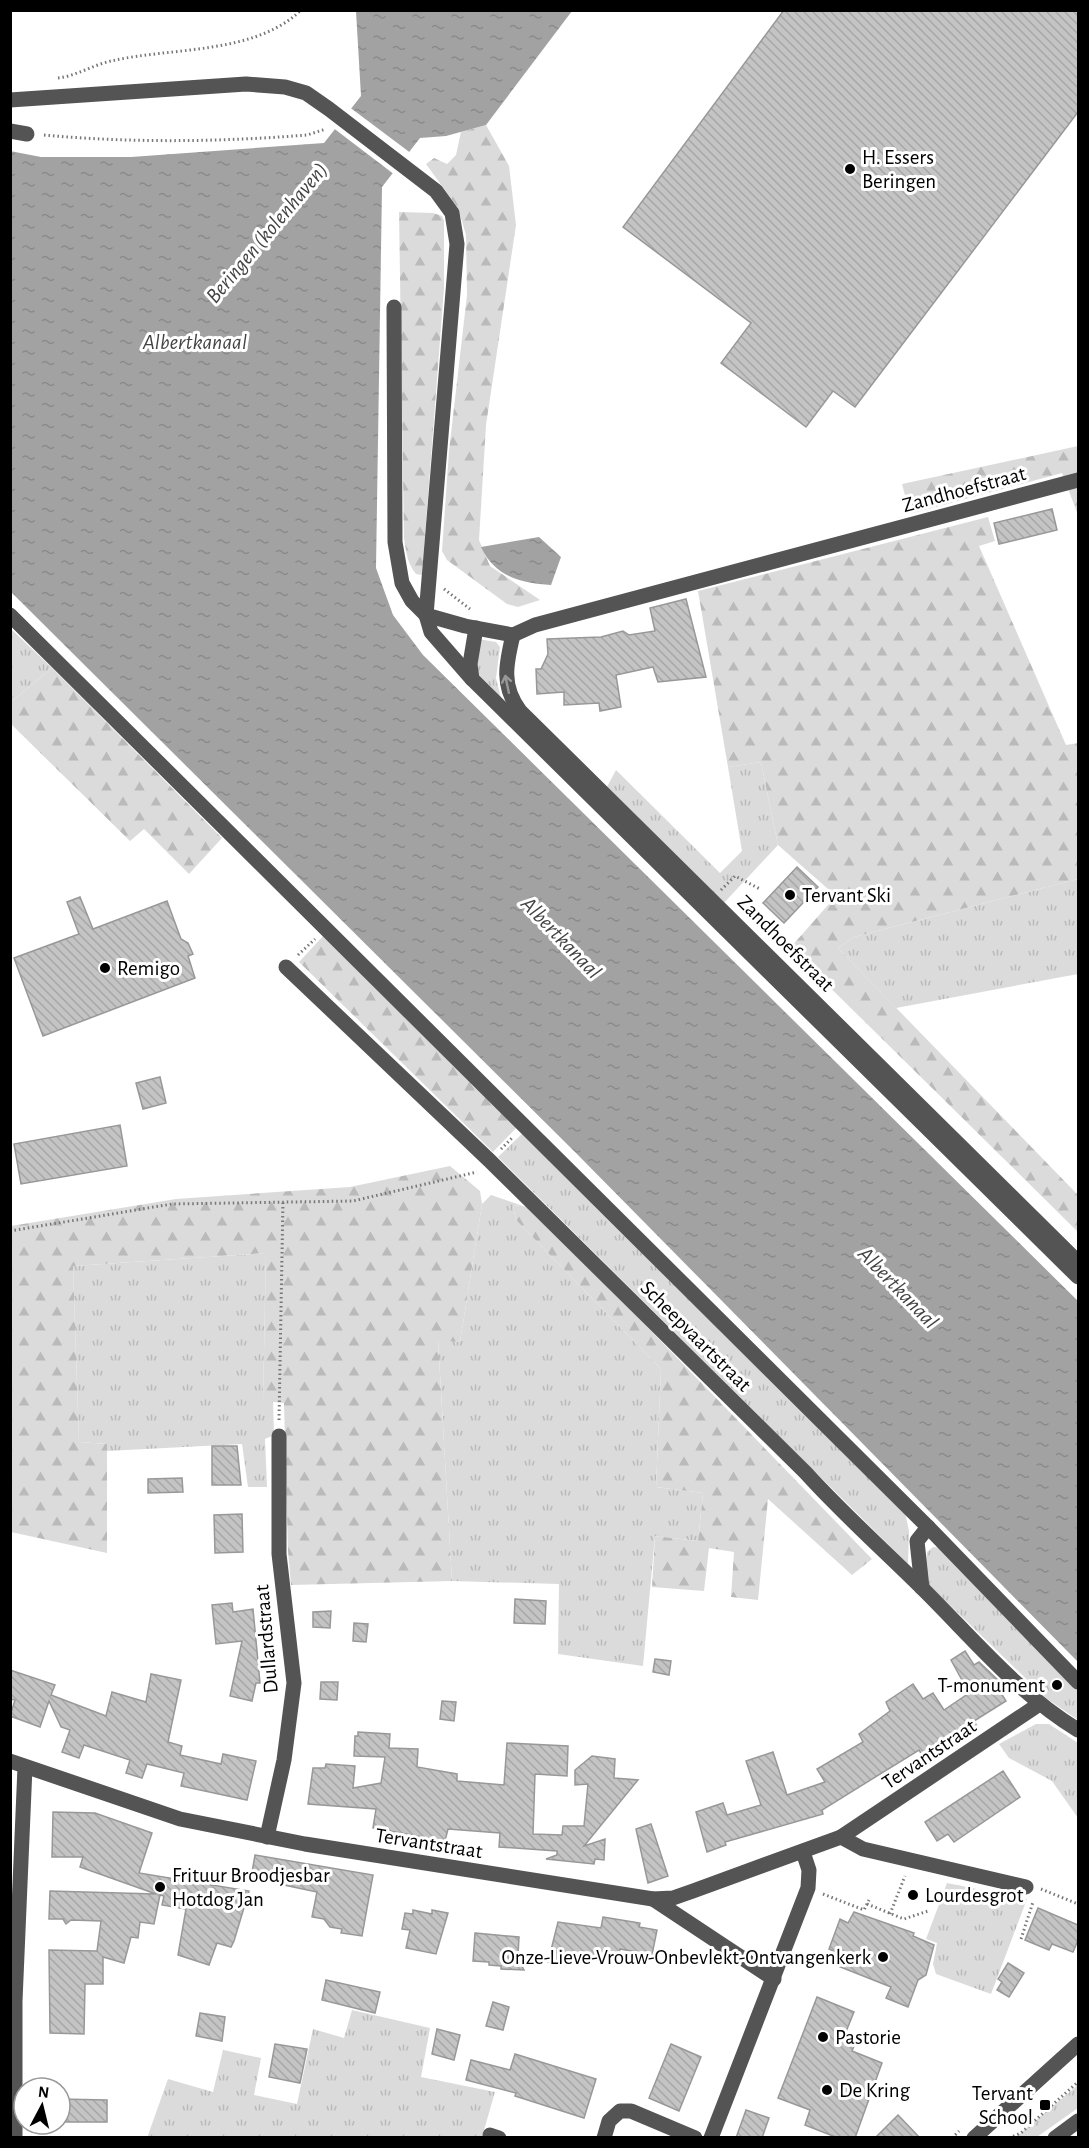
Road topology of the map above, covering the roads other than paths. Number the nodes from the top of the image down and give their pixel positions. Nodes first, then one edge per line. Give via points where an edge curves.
1 (10, 100) edge
2 (10, 131) edge
3 (27, 134) road end
4 (394, 307) dead end
5 (1078, 480) edge
6 (10, 615) edge
7 (426, 615) junction
8 (476, 628) junction
9 (513, 635) junction
10 (472, 679) junction
11 (286, 967) road end
12 (1078, 1262) edge
13 (1078, 1277) edge
14 (279, 1436) road end
15 (928, 1527) junction
16 (922, 1588) junction
17 (1078, 1682) edge
18 (1038, 1705) junction
19 (1078, 1730) edge
20 (18, 1764) edge
21 (267, 1837) junction
22 (841, 1837) junction
23 (804, 1852) junction
24 (1030, 1888) road end
25 (653, 1899) junction
26 (774, 1979) junction
27 (13, 2002) edge
28 (1078, 2044) edge
29 (1078, 2121) edge
30 (15, 2138) edge
31 (604, 2138) edge
32 (695, 2138) edge
33 (711, 2138) edge
34 (974, 2138) edge
35 (1055, 2138) edge

1 - 7 street via 246,84 285,87 306,93 436,191 452,213 457,244
2 - 3 street
4 - 7 street via 395,542 402,583
5 - 9 street, Zandhoefstraat
6 - 15 street
7 - 8 street
7 - 10 street via 431,632
8 - 9 street
8 - 10 street via 470,664
12 -> 9 street, Zandhoefstraat via 511,699 505,675
10 - 13 street
11 - 16 street, Scheepvaartstraat via 489,1161
14 - 21 street, Dullardstraat via 279,1554 294,1683 284,1760
15 - 16 street via 917,1541
15 - 17 street
16 - 18 street, Scheepvaartstraat
18 - 19 street, Scheepvaartstraat
18 - 22 street, Tervantstraat
20 - 21 street, Tervantstraat via 180,1819
20 - 27 street
21 - 25 street, Tervantstraat
22 - 23 street, Tervantstraat
22 - 24 street via 863,1849
23 - 25 street, Tervantstraat via 673,1898
23 - 26 street via 808,1888
25 - 26 street
26 - 33 street
27 - 30 street
28 - 34 street
29 - 35 street
31 - 32 street via 609,2121 620,2110

